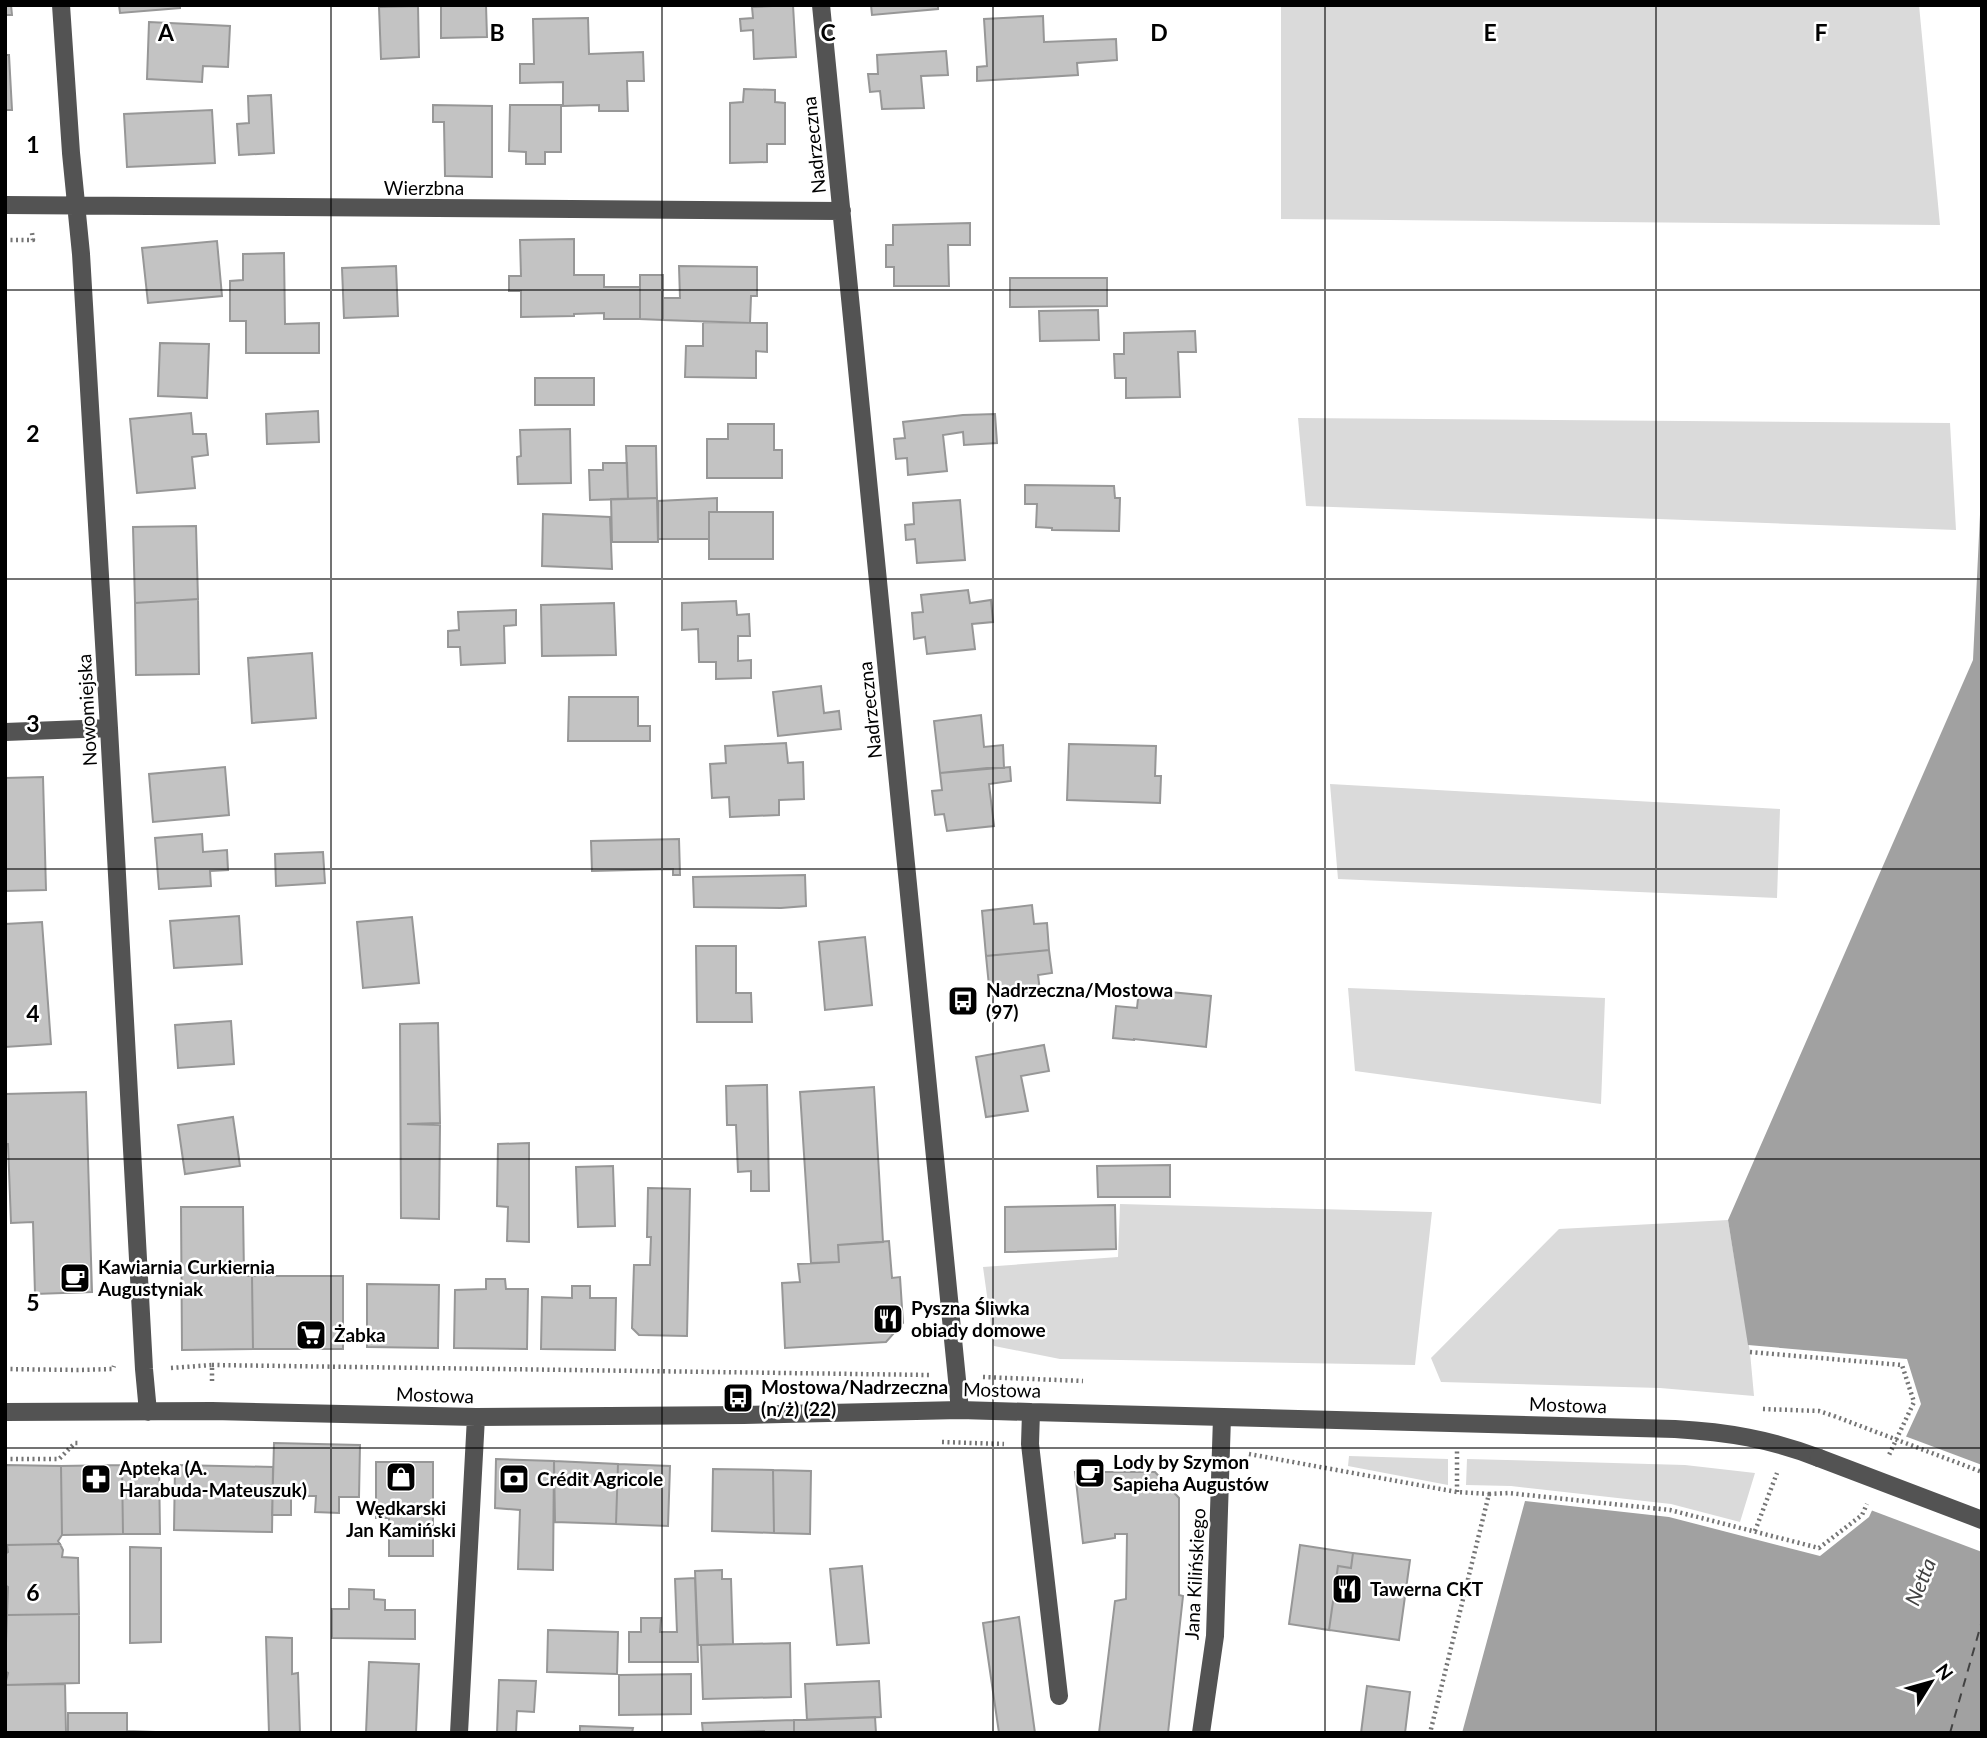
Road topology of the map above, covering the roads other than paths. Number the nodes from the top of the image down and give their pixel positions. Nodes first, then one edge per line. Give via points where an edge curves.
1 (61, 5) edge
2 (821, 5) edge
3 (5, 205) edge
4 (77, 206) junction
5 (842, 211) junction
6 (109, 728) junction
7 (5, 732) edge
8 (960, 1410) junction
9 (5, 1412) edge
10 (148, 1412) junction
11 (1031, 1412) junction
12 (476, 1417) junction
13 (1222, 1417) junction
14 (1982, 1520) edge
15 (1059, 1696) dead end
16 (459, 1733) edge
17 (1201, 1733) edge

1 - 4 street, Nowomiejska
2 - 5 street, Nadrzeczna
3 - 4 street, Wierzbna
4 - 5 street, Wierzbna
4 - 6 street, Nowomiejska
5 - 8 street, Nadrzeczna
6 - 7 street
6 - 10 street, Nowomiejska
8 - 11 street, Mostowa
8 - 12 street, Mostowa
9 - 10 street, Mostowa
10 - 12 street, Mostowa
11 - 13 street, Mostowa
11 - 15 street via 1030,1444
12 - 16 street
13 - 14 street, Mostowa, bridge via 1712,1431 1772,1442
13 - 17 street, Jana Kilińskiego via 1215,1636

